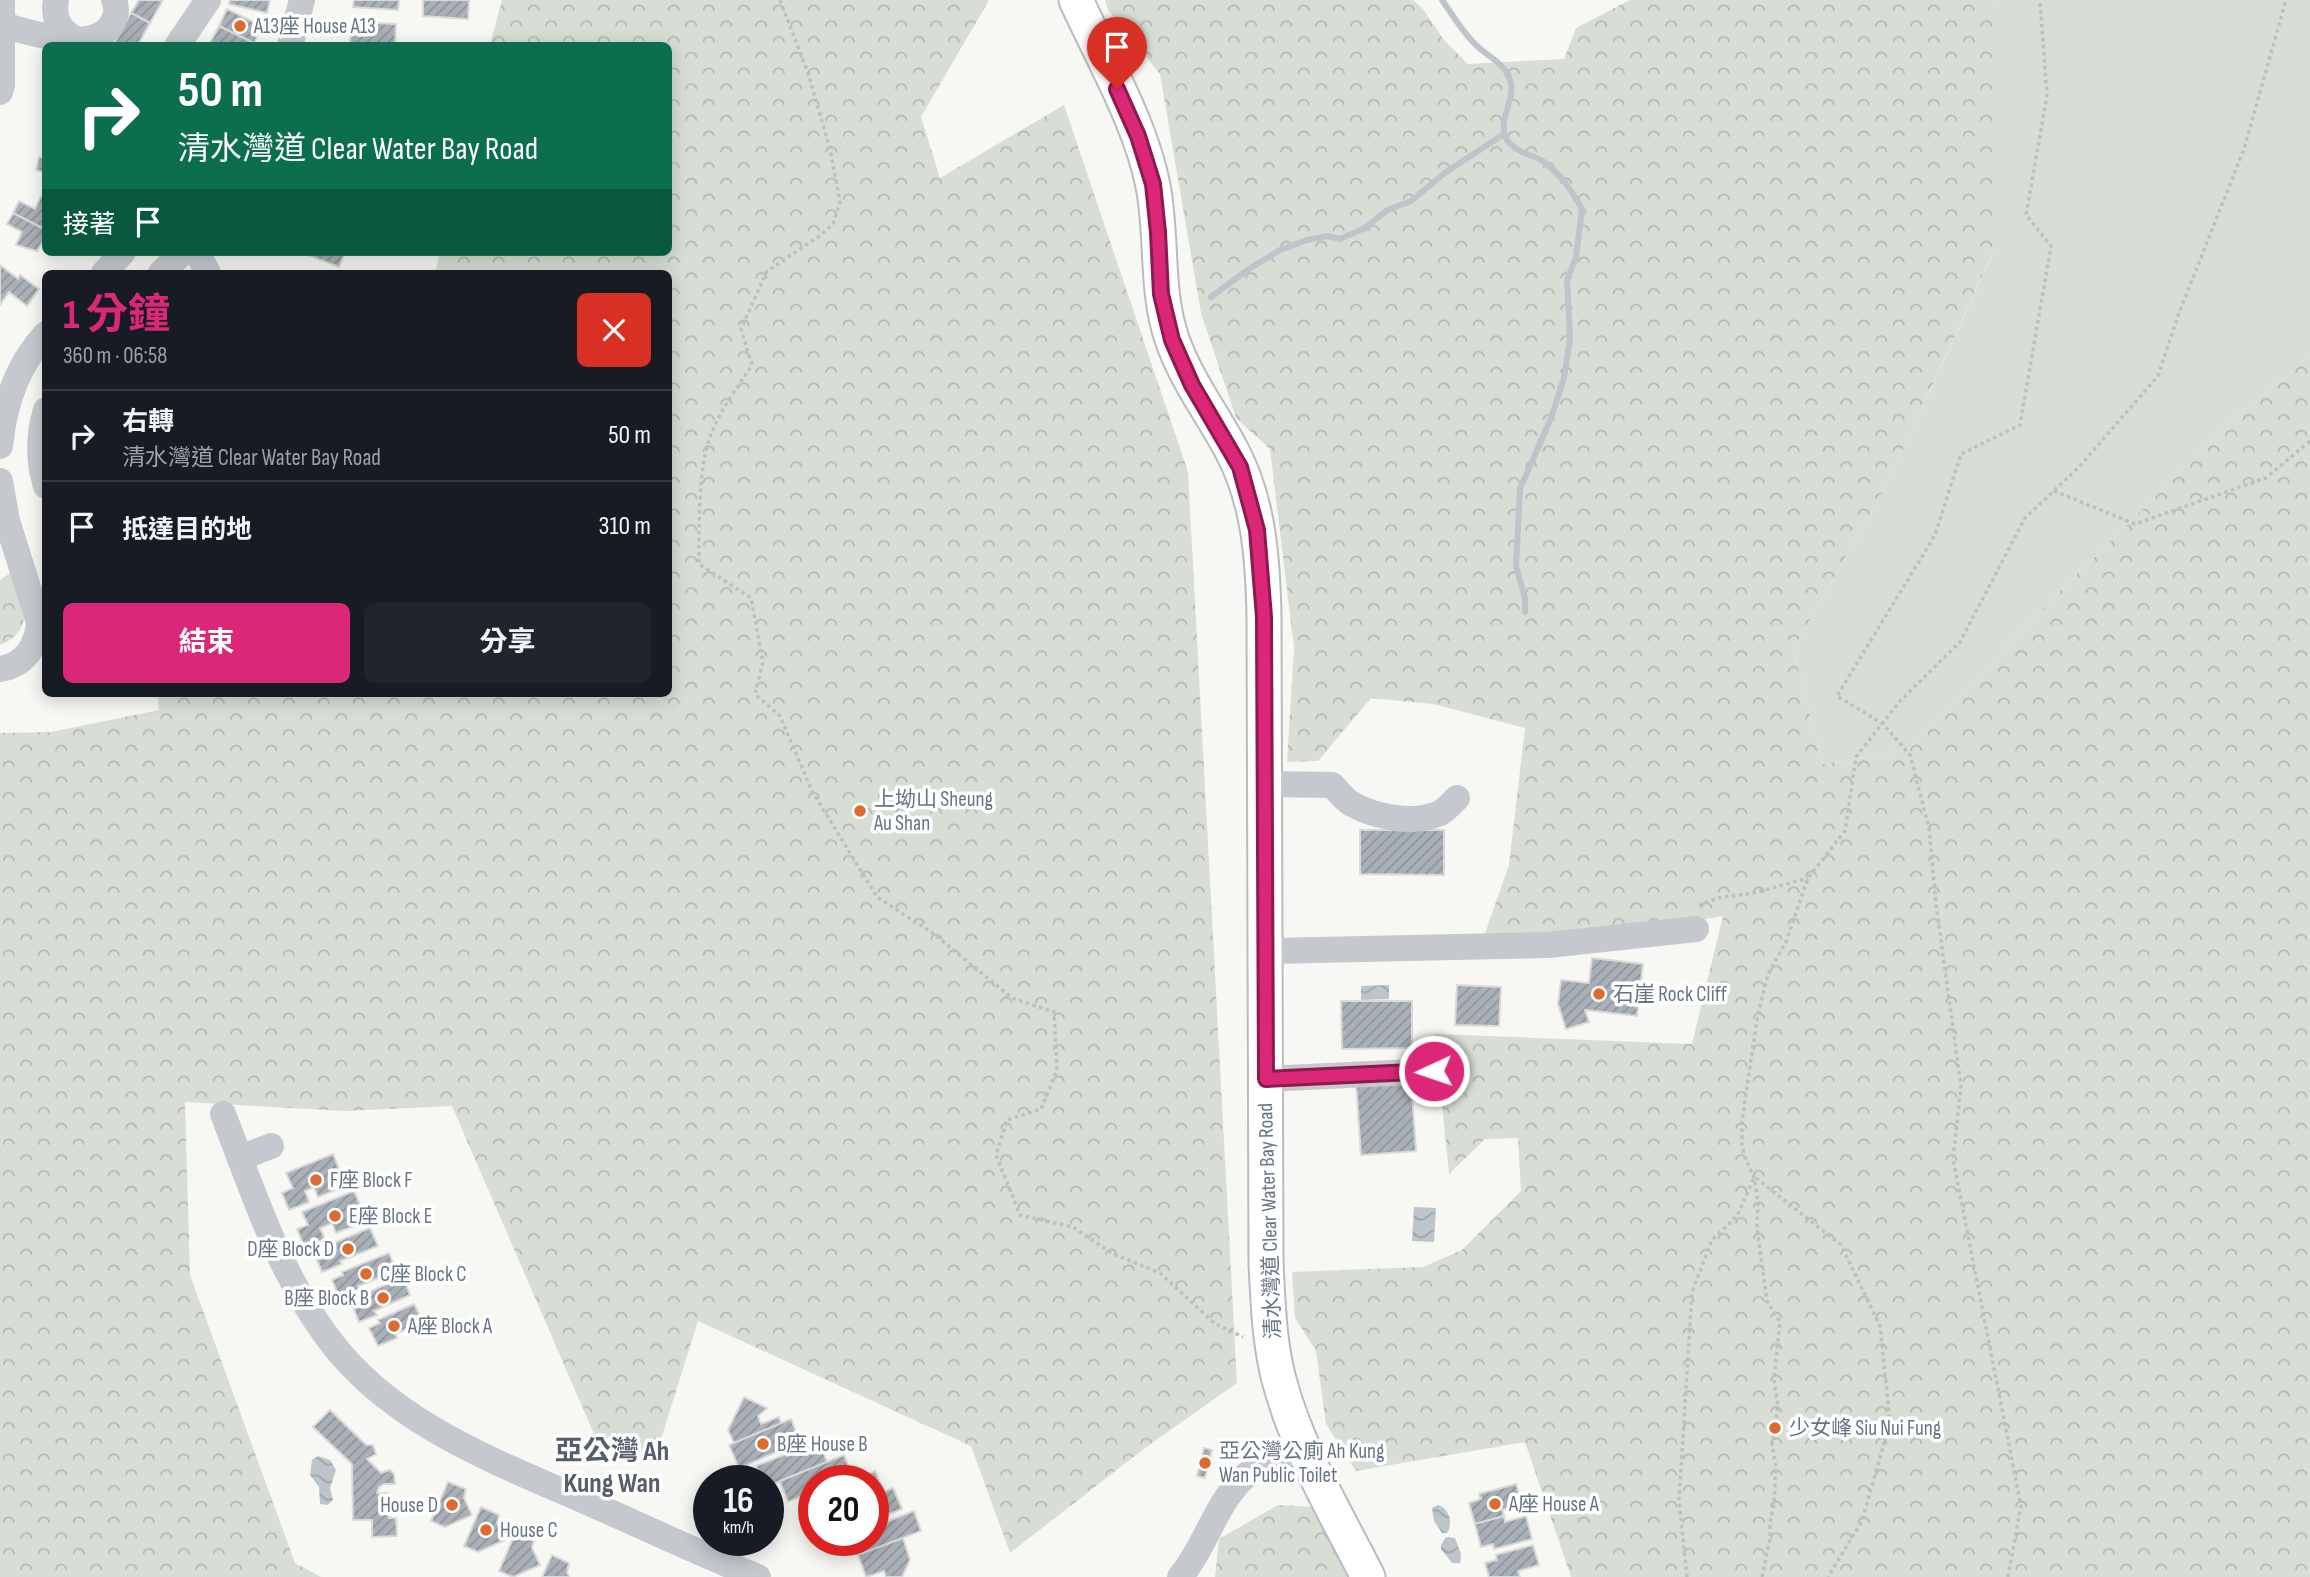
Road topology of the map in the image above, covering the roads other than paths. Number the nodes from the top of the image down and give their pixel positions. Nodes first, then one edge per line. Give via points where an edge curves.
1 (56, 0) edge
2 (114, 0) edge
3 (208, 0) edge
4 (302, 0) edge
5 (1076, 0) edge
6 (2, 13) edge
7 (95, 40) edge
8 (180, 42) edge
9 (291, 42) edge
10 (0, 92) edge
11 (119, 256) edge
12 (179, 256) edge
13 (107, 270) edge
14 (164, 270) edge
15 (42, 339) edge
16 (42, 429) edge
17 (0, 446) edge
18 (42, 474) edge
19 (0, 481) edge
20 (0, 669) edge
21 (1265, 784) junction
22 (1457, 798) dead end
23 (1696, 929) road end
24 (1265, 951) junction
25 (1434, 1071) dead end
26 (1266, 1079) junction
27 (223, 1114) dead end
28 (271, 1146) dead end
29 (240, 1158) junction
30 (1303, 1446) junction
31 (758, 1577) edge
32 (1180, 1577) edge
33 (1368, 1577) edge

1 - 7 street, bridge via 56,21 62,30 71,37
2 - 7 street via 115,17
3 - 8 street
4 - 9 street
5 - 21 main road, 清水灣道 Clear Water Bay Road via 1147,160 1156,206 1161,294 1172,340 1192,385 1240,467 1253,507 1263,584
6 - 7 street via 67,40
6 - 10 street
11 - 13 street
12 - 14 street
15 - 17 street via 12,389
16 - 18 street
19 - 20 street via 7,521 39,622 31,650 21,661
21 - 22 street via 1332,785 1349,803 1398,818 1440,813
21 - 24 main road, 清水灣道 Clear Water Bay Road
23 - 24 street via 1548,945
24 - 26 main road, 清水灣道 Clear Water Bay Road
25 - 26 street
26 - 30 main road, 清水灣道 Clear Water Bay Road via 1270,1329 1284,1396
27 - 29 street
28 - 29 street
29 - 31 street via 296,1291 330,1341 389,1398 487,1458
30 - 32 street via 1242,1479
30 - 33 main road, 清水灣道 Clear Water Bay Road

